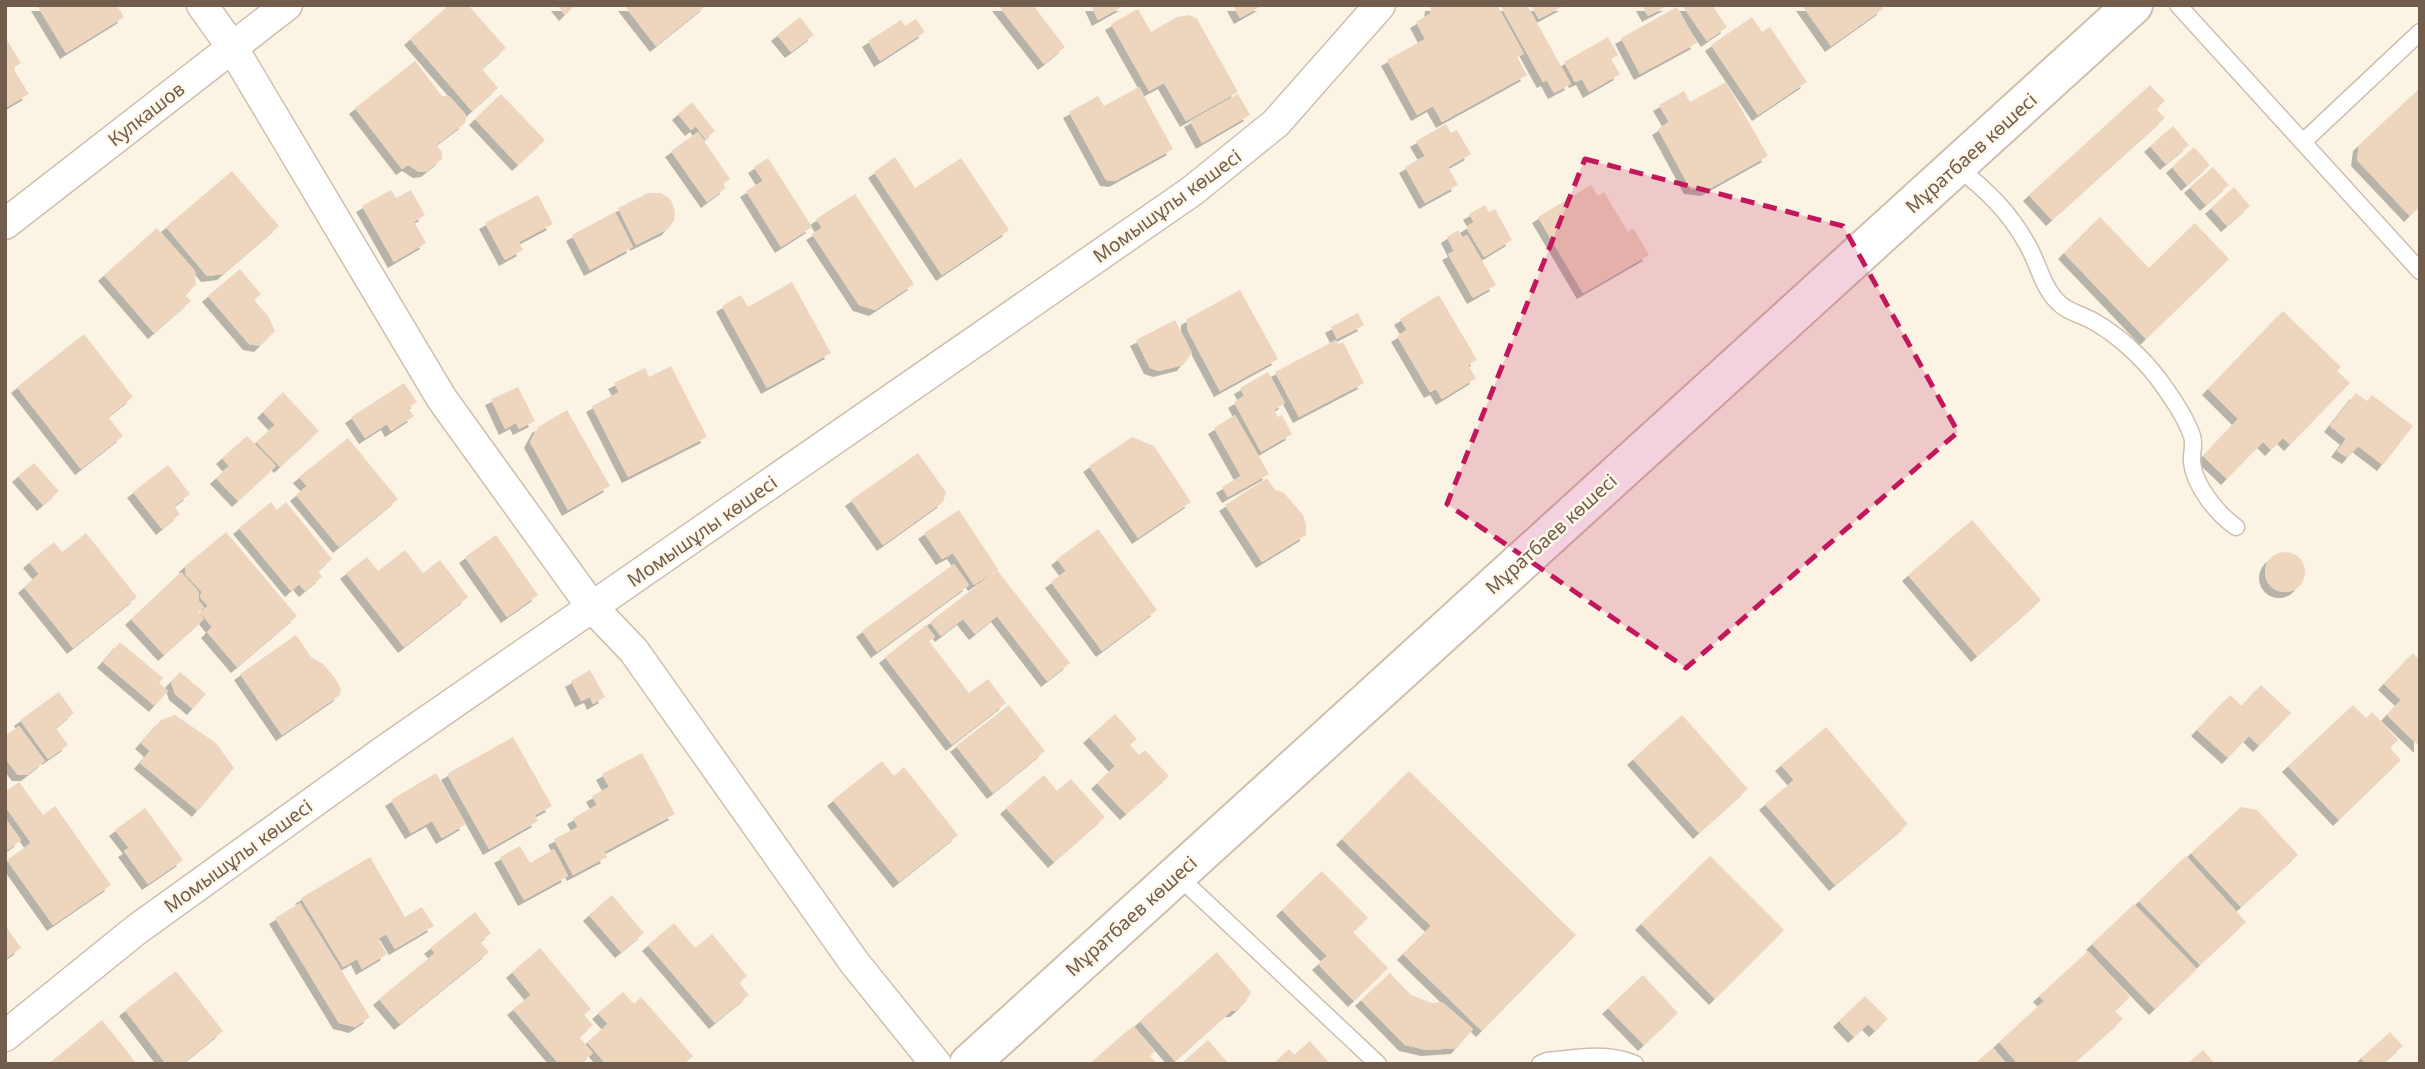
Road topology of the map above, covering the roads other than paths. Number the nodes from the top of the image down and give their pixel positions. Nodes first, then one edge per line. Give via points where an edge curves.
1 (202, 5) edge
2 (287, 5) edge
3 (1380, 5) edge
4 (2133, 5) edge
5 (2178, 5) edge
6 (2420, 32) edge
7 (232, 47) junction
8 (2303, 142) junction
9 (1956, 166) junction
10 (5, 224) edge
11 (2416, 262) edge
12 (2236, 527) dead end
13 (592, 607) junction
14 (1176, 874) junction
15 (5, 1036) edge
16 (936, 1064) edge
17 (968, 1064) edge
18 (1378, 1064) edge
19 (1540, 1064) edge
20 (1635, 1064) edge

1 - 7 street
2 - 7 street, Кулкашов
3 - 13 street, Момышұлы көшесі via 1276,122 1192,191
4 - 9 street, Мұратбаев көшесі
5 - 8 lane
6 - 8 lane
7 - 10 street, Кулкашов
7 - 13 street via 442,399
8 - 11 lane
9 - 12 lane via 1989,191 2010,216 2047,290 2061,306 2095,321 2127,345 2159,379 2193,439 2197,480 2225,520
9 - 14 street, Мұратбаев көшесі
13 - 15 street, Момышұлы көшесі via 136,930
13 - 16 street via 634,651 855,962
14 - 17 street, Мұратбаев көшесі
14 - 18 lane
19 - 20 lane via 1589,1056

